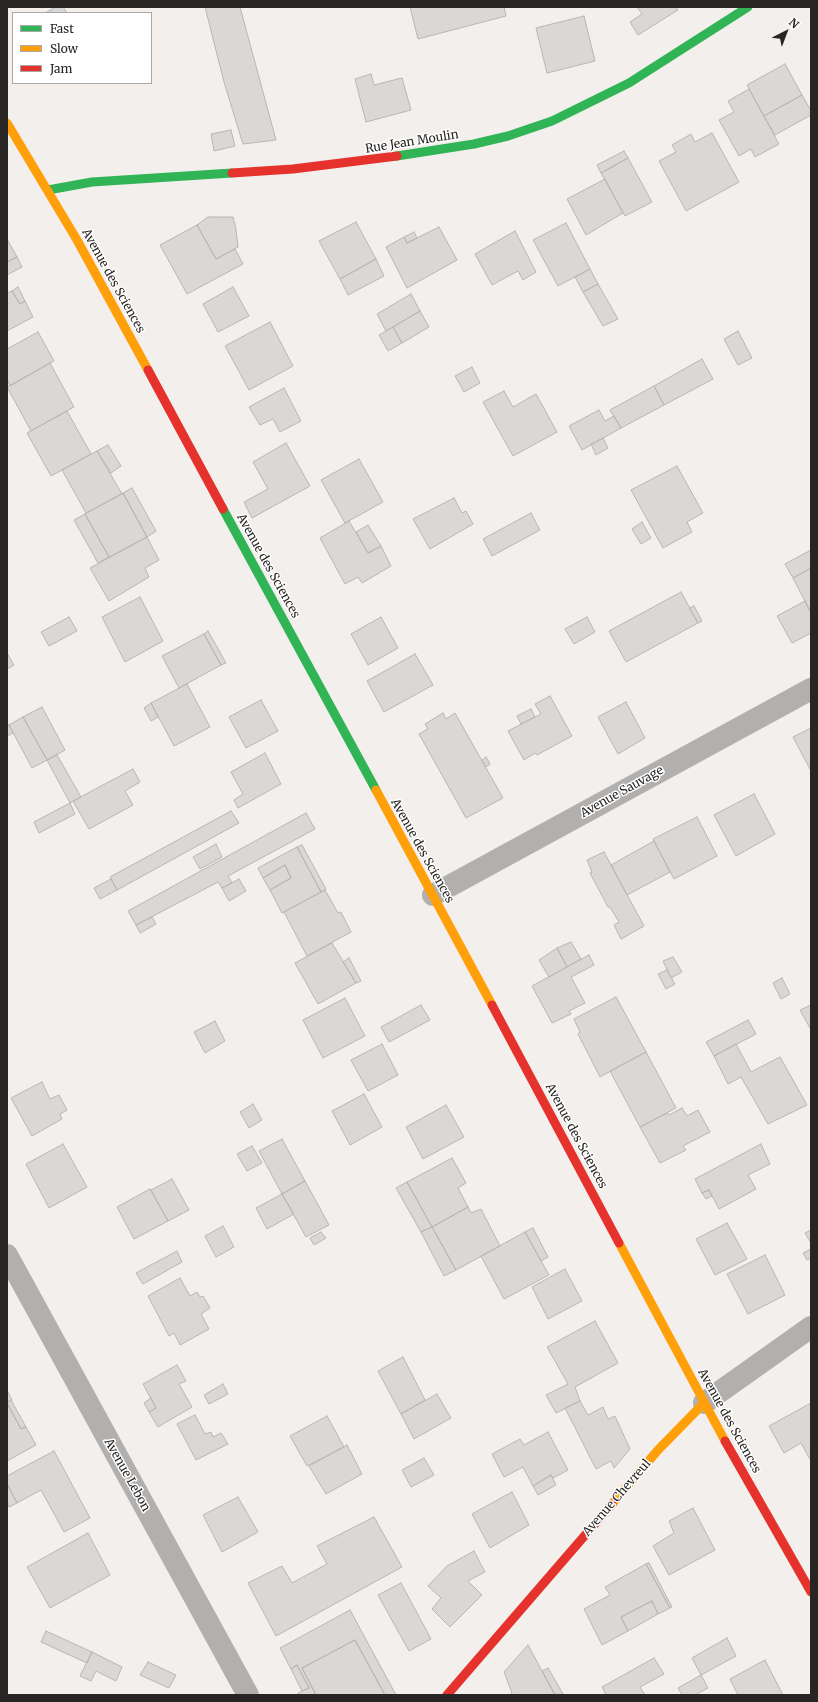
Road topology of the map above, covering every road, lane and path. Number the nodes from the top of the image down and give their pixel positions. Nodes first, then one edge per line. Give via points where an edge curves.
1 (748, 7) edge
2 (7, 124) edge
3 (48, 190) junction
4 (811, 689) edge
5 (433, 895) junction
6 (7, 1255) edge
7 (811, 1327) edge
8 (704, 1403) junction
9 (811, 1592) edge
10 (248, 1695) edge
11 (447, 1695) edge

1 - 3 street, Rue Jean Moulin via 629,83 552,121 508,136 367,162 92,182
2 - 3 street, Avenue des Sciences
3 - 5 street, Avenue des Sciences
4 - 5 street, Avenue Sauvage
5 - 8 street, Avenue des Sciences
6 - 10 street, Avenue Lebon
7 - 8 street, Avenue Chevreul
8 - 9 street, Avenue des Sciences
8 - 11 street, Avenue Chevreul via 658,1450

